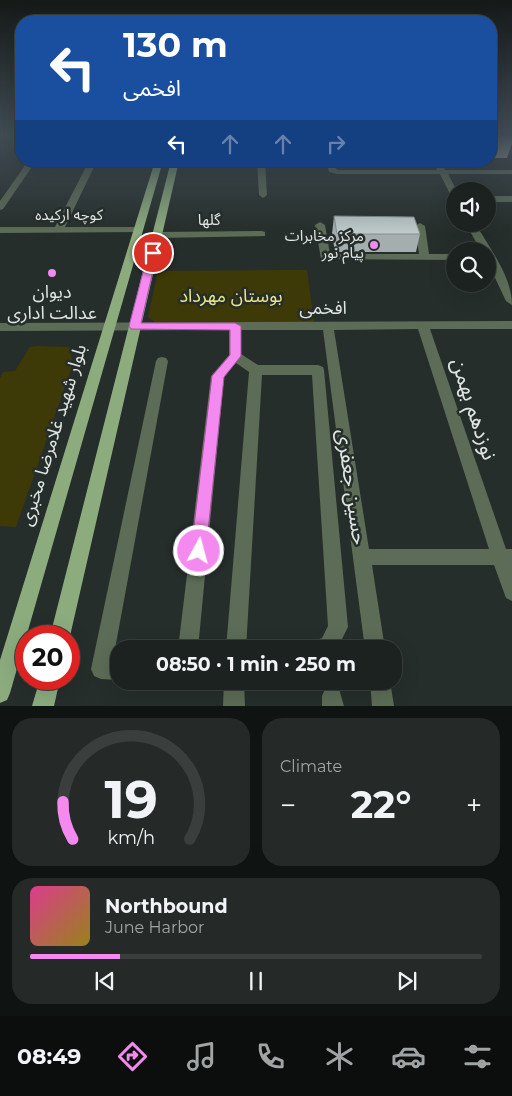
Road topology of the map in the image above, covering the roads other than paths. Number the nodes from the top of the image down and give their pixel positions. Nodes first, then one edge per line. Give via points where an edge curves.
1 (28, 167) edge
2 (90, 167) edge
3 (158, 167) edge
4 (174, 167) edge
5 (261, 167) edge
6 (332, 167) edge
7 (397, 167) edge
8 (439, 167) edge
9 (510, 171) edge
10 (399, 172) junction
11 (442, 172) junction
12 (447, 182) edge
13 (262, 195) dead end
14 (496, 199) edge
15 (512, 199) edge
16 (0, 207) edge
17 (320, 225) dead end
18 (420, 226) dead end
19 (0, 230) edge
20 (139, 230) junction
21 (58, 231) junction
22 (262, 234) dead end
23 (157, 235) junction
24 (424, 257) junction
25 (446, 257) edge
26 (496, 272) edge
27 (512, 301) edge
28 (423, 325) junction
29 (512, 325) edge
30 (135, 326) junction
31 (235, 326) junction
32 (328, 326) junction
33 (0, 327) edge
34 (109, 327) junction
35 (235, 356) junction
36 (162, 361) dead end
37 (256, 370) junction
38 (362, 557) junction
39 (506, 557) edge
40 (512, 592) edge
41 (63, 625) edge
42 (189, 640) edge
43 (237, 640) edge
44 (331, 640) edge
45 (374, 640) edge
46 (110, 669) edge
47 (47, 690) edge
48 (234, 690) edge
49 (381, 690) edge
50 (0, 692) edge
51 (43, 706) edge
52 (234, 706) edge
53 (383, 706) edge

1 - 16 street
2 - 21 street
3 - 20 main road, بلوار شهید غلامرضا مخبری
4 - 23 main road
5 - 13 street
6 - 10 street via 333,172
7 - 10 street
8 - 11 street
9 - 11 street
10 - 11 street
11 - 12 street
14 - 15 street
17 - 24 street via 325,257
18 - 24 street
19 - 21 street, کوچه ارکیده
20 - 21 street, کوچه ارکیده
20 - 34 main road, بلوار شهید غلامرضا مخبری
22 - 23 street, گلها
23 - 30 main road
24 - 25 street
26 - 27 street
28 - 29 street, افخمی
28 - 32 street, افخمی
28 - 39 street, نوزدهم بهمن
30 - 31 street, افخمی
30 - 34 street, افخمی
30 - 41 main road
31 - 32 street, افخمی
31 - 35 street
32 - 38 street, حسین جعفری
33 - 34 street, افخمی
34 - 50 main road, بلوار شهید غلامرضا مخبری
35 - 37 street
35 - 42 street via 218,376
36 - 46 street via 102,669
37 - 43 street
37 - 44 street via 318,370 338,626
38 - 39 street
38 - 45 street, حسین جعفری
39 - 40 street, نوزدهم بهمن
47 - 51 main road
48 - 52 street
49 - 53 street

